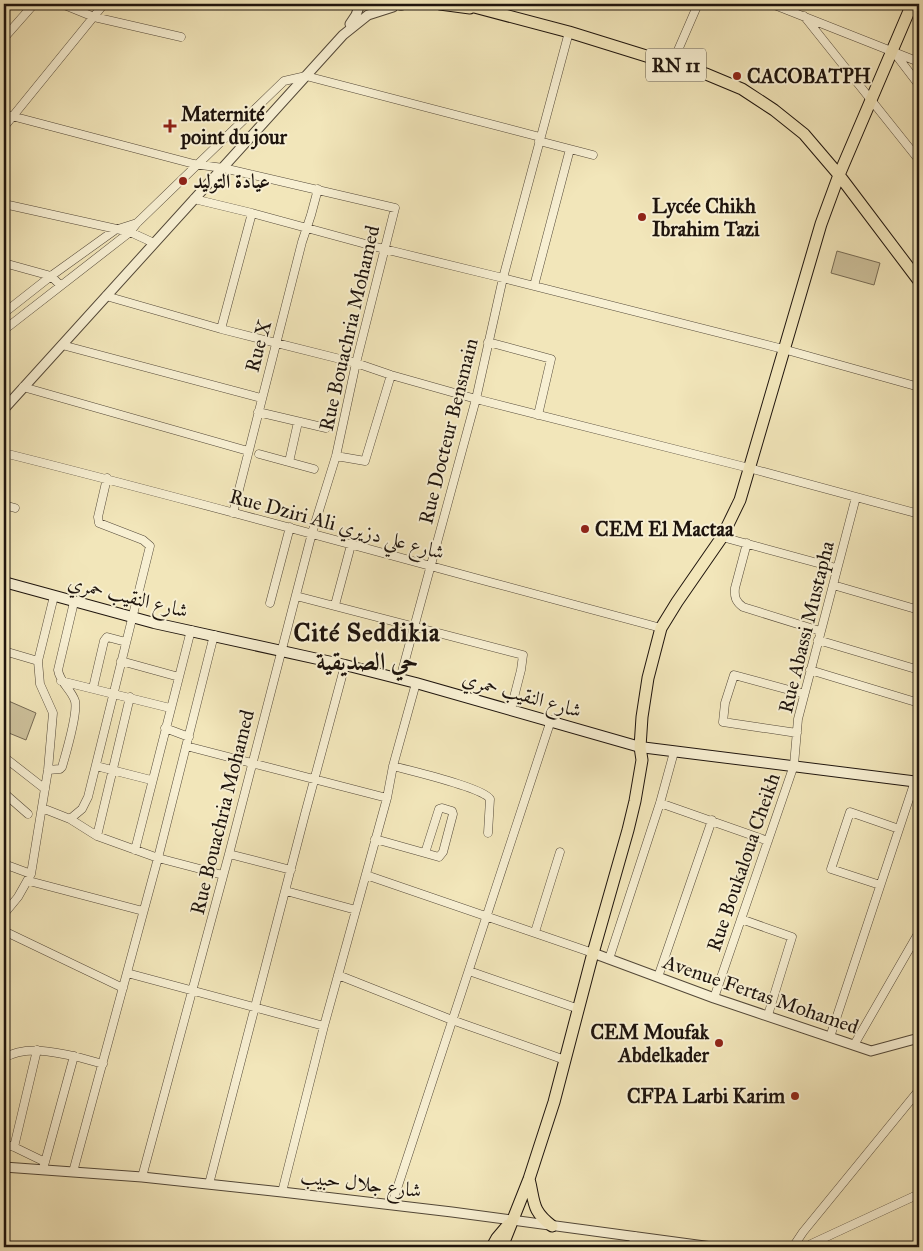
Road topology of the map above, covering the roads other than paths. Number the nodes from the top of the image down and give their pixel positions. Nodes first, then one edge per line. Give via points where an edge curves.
1 (34, 4) edge
2 (62, 4) edge
3 (104, 4) edge
4 (360, 4) edge
5 (372, 4) edge
6 (440, 4) edge
7 (463, 4) edge
8 (698, 4) edge
9 (772, 4) edge
10 (912, 4) edge
11 (399, 5) edge
12 (482, 10) junction
13 (804, 16) junction
14 (94, 17) junction
15 (569, 32) junction
16 (343, 35) junction
17 (181, 37) dead end
18 (4, 38) edge
19 (892, 50) junction
20 (919, 62) edge
21 (672, 64) junction
22 (306, 76) junction
23 (919, 85) edge
24 (872, 100) junction
25 (8, 116) edge
26 (4, 127) edge
27 (539, 139) junction
28 (570, 149) junction
29 (593, 155) dead end
30 (919, 160) edge
31 (199, 164) junction
32 (223, 168) junction
33 (839, 175) junction
34 (318, 189) junction
35 (194, 199) junction
36 (4, 204) edge
37 (252, 213) junction
38 (137, 223) junction
39 (307, 228) junction
40 (115, 230) junction
41 (130, 232) junction
42 (154, 242) junction
43 (384, 249) junction
44 (4, 263) edge
45 (50, 276) junction
46 (503, 278) junction
47 (919, 282) edge
48 (60, 285) junction
49 (534, 286) junction
50 (106, 296) junction
51 (4, 313) edge
52 (221, 329) junction
53 (4, 330) edge
54 (488, 342) junction
55 (276, 343) junction
56 (62, 345) junction
57 (783, 349) junction
58 (356, 363) junction
59 (391, 375) junction
60 (23, 387) junction
61 (919, 387) edge
62 (261, 398) junction
63 (476, 399) junction
64 (5, 405) edge
65 (258, 412) junction
66 (538, 415) junction
67 (298, 422) junction
68 (326, 428) dead end
69 (248, 451) junction
70 (4, 453) edge
71 (259, 454) dead end
72 (336, 456) junction
73 (289, 462) junction
74 (749, 468) junction
75 (314, 469) dead end
76 (107, 478) junction
77 (856, 497) junction
78 (4, 505) edge
79 (15, 508) dead end
80 (233, 513) junction
81 (919, 514) edge
82 (290, 527) junction
83 (312, 533) junction
84 (722, 537) junction
85 (747, 543) junction
86 (351, 544) junction
87 (430, 567) junction
88 (836, 568) junction
89 (4, 582) edge
90 (833, 585) junction
91 (54, 596) junction
92 (296, 596) junction
93 (74, 602) junction
94 (270, 603) dead end
95 (335, 605) junction
96 (919, 610) edge
97 (132, 616) junction
98 (414, 626) junction
99 (661, 628) junction
100 (191, 630) junction
101 (820, 631) junction
102 (214, 635) junction
103 (818, 640) junction
104 (126, 642) junction
105 (4, 651) edge
106 (281, 651) junction
107 (38, 661) junction
108 (120, 661) junction
109 (345, 665) junction
110 (810, 670) junction
111 (919, 670) edge
112 (179, 678) junction
113 (400, 679) junction
114 (62, 681) junction
115 (416, 683) junction
116 (93, 688) junction
117 (113, 694) junction
118 (804, 694) junction
119 (130, 697) junction
120 (919, 703) edge
121 (170, 708) junction
122 (511, 709) junction
123 (550, 720) junction
124 (165, 728) junction
125 (797, 733) junction
126 (188, 737) junction
127 (186, 746) junction
128 (640, 747) junction
129 (674, 752) junction
130 (4, 757) edge
131 (252, 763) junction
132 (794, 765) junction
133 (96, 766) junction
134 (393, 766) junction
135 (48, 770) junction
136 (112, 771) junction
137 (151, 780) junction
138 (314, 780) junction
139 (917, 782) edge
140 (45, 789) junction
141 (4, 793) edge
142 (387, 798) junction
143 (660, 803) junction
144 (42, 808) junction
145 (28, 814) dead end
146 (70, 819) junction
147 (712, 820) junction
148 (899, 829) junction
149 (488, 833) dead end
150 (96, 836) junction
151 (375, 839) junction
152 (768, 841) junction
153 (135, 850) junction
154 (560, 852) dead end
155 (425, 853) junction
156 (229, 854) junction
157 (158, 858) junction
158 (4, 864) edge
159 (291, 870) junction
160 (223, 875) junction
161 (366, 875) junction
162 (30, 878) junction
163 (880, 885) junction
164 (286, 891) junction
165 (356, 910) junction
166 (143, 911) junction
167 (4, 914) edge
168 (486, 915) junction
169 (741, 920) junction
170 (4, 931) edge
171 (534, 932) junction
172 (919, 932) edge
173 (593, 953) junction
174 (609, 959) junction
175 (469, 970) junction
176 (127, 973) junction
177 (338, 975) junction
178 (658, 977) junction
179 (123, 988) junction
180 (192, 989) junction
181 (714, 998) junction
182 (254, 1007) junction
183 (579, 1009) junction
184 (768, 1015) junction
185 (452, 1020) junction
186 (324, 1026) junction
187 (830, 1037) junction
188 (919, 1038) edge
189 (854, 1045) junction
190 (37, 1050) junction
191 (74, 1056) junction
192 (4, 1058) edge
193 (565, 1060) junction
194 (103, 1064) junction
195 (919, 1090) edge
196 (4, 1144) edge
197 (14, 1147) junction
198 (44, 1166) junction
199 (4, 1167) edge
200 (73, 1172) junction
201 (142, 1177) junction
202 (529, 1179) junction
203 (210, 1184) junction
204 (282, 1192) junction
205 (919, 1194) edge
206 (392, 1204) junction
207 (512, 1220) junction
208 (552, 1226) junction
209 (803, 1232) junction
210 (634, 1236) junction
211 (811, 1246) edge
212 (492, 1247) edge
213 (502, 1247) edge
214 (633, 1247) edge
215 (712, 1247) edge
216 (793, 1247) edge

1 - 18 street
2 - 14 street
3 - 14 street
4 - 16 street
5 - 11 street via 378,7
6 - 12 main road, RN 11
7 - 12 main road, RN 11
8 - 21 street
9 - 13 street
10 - 19 main road
11 - 16 street via 368,15
12 - 15 main road, RN 11
13 - 19 street
13 - 24 street
14 - 17 street
14 - 25 street
15 - 21 main road, RN 11
15 - 27 street, Rue Docteur Bensmain
16 - 22 street
19 - 20 street
19 - 23 street
19 - 24 main road
21 - 33 main road, RN 11 via 742,89 774,110 804,134
22 - 27 street
22 - 31 street via 284,81
22 - 32 street
24 - 30 street
24 - 33 main road
25 - 26 street
25 - 31 street
27 - 28 street
27 - 46 street, Rue Docteur Bensmain
28 - 29 street
28 - 49 street
31 - 32 street
31 - 38 street
32 - 34 street
32 - 35 street
33 - 47 main road, RN 11
33 - 57 main road
34 - 39 street, Rue X
34 - 43 street, Rue Bouachria Mohamed via 395,208
35 - 37 street
35 - 42 street
36 - 40 street
37 - 39 street
37 - 52 street
38 - 40 street
38 - 41 street
39 - 43 street
39 - 55 street, Rue X
40 - 41 street
40 - 45 street
41 - 42 street
41 - 48 street
42 - 50 street
43 - 46 street
43 - 58 street, Rue Bouachria Mohamed
44 - 45 street
45 - 48 street
45 - 51 street
46 - 49 street
46 - 54 street, Rue Docteur Bensmain
48 - 53 street
49 - 57 street
50 - 52 street
50 - 56 street
52 - 55 street
54 - 63 street, Rue Docteur Bensmain
54 - 66 street via 551,359
55 - 58 street
55 - 62 street, Rue X
56 - 60 street
56 - 62 street
57 - 61 street
57 - 74 main road
58 - 59 street
58 - 72 street, Rue Bouachria Mohamed
59 - 63 street
59 - 72 street, Rue Bouachria Mohamed via 364,462
60 - 64 street
60 - 69 street
62 - 65 street, Rue X
63 - 66 street
63 - 87 street, Rue Docteur Bensmain
65 - 67 street
65 - 69 street, Rue X
66 - 74 street
67 - 68 street
67 - 73 street
69 - 80 street, Rue X
70 - 76 street, Rue Dziri Ali شارع علي دزيري
71 - 73 street
72 - 83 street, Rue Bouachria Mohamed
73 - 75 street
74 - 77 street
74 - 84 main road via 737,506
76 - 80 street, Rue Dziri Ali شارع علي دزيري
76 - 97 street via 99,523 150,546
77 - 81 street
77 - 88 street, Rue Abassi Mustapha
78 - 79 street
80 - 82 street, Rue Dziri Ali شارع علي دزيري
82 - 83 street, Rue Dziri Ali شارع علي دزيري
82 - 94 street
83 - 86 street, Rue Dziri Ali شارع علي دزيري
83 - 92 street, Rue Bouachria Mohamed
84 - 85 street
84 - 99 main road
85 - 88 street
85 - 101 street via 735,588 734,596 739,604
86 - 87 street, Rue Dziri Ali شارع علي دزيري
86 - 95 street
87 - 98 street, Rue Docteur Bensmain
87 - 99 street, Rue Dziri Ali شارع علي دزيري
88 - 90 street, Rue Abassi Mustapha
89 - 91 main road, شارع النقيب حمري
90 - 96 street
90 - 101 street, Rue Abassi Mustapha
91 - 93 main road, شارع النقيب حمري
91 - 107 street
92 - 95 street
92 - 106 street, Rue Bouachria Mohamed
93 - 97 main road, شارع النقيب حمري
93 - 114 street via 58,670
95 - 98 street
97 - 100 main road, شارع النقيب حمري
97 - 104 street
98 - 113 street, Rue Docteur Bensmain
98 - 122 street via 523,655
99 - 128 main road via 648,678
100 - 102 main road, شارع النقيب حمري
100 - 112 street
101 - 103 street, Rue Abassi Mustapha
102 - 106 main road, شارع النقيب حمري
102 - 126 street
103 - 110 street, Rue Abassi Mustapha
103 - 111 street
104 - 108 street
104 - 116 street via 107,637 104,640
105 - 107 street
106 - 109 main road, شارع النقيب حمري
106 - 131 street, Rue Bouachria Mohamed
107 - 135 street via 40,684 53,713
108 - 112 street
108 - 117 street
109 - 113 main road, شارع النقيب حمري
109 - 138 street
110 - 118 street, Rue Abassi Mustapha
110 - 120 street
112 - 121 street
113 - 115 main road, شارع النقيب حمري
114 - 116 street
114 - 135 street via 73,696 75,706 71,732 62,767 60,770
115 - 122 main road, شارع النقيب حمري
115 - 134 street
116 - 117 street
117 - 119 street
117 - 133 street
118 - 125 street, Rue Abassi Mustapha
118 - 125 street via 734,675 725,703 723,722
119 - 121 street
119 - 136 street
121 - 124 street
122 - 123 main road, شارع النقيب حمري
123 - 128 main road, شارع النقيب حمري
123 - 168 street
124 - 126 street
124 - 137 street
125 - 132 street, Rue Abassi Mustapha
126 - 127 street
127 - 131 street
127 - 157 street
128 - 129 main road, شارع النقيب حمري
128 - 173 main road via 642,760 635,801
129 - 132 main road, شارع النقيب حمري
129 - 143 street
130 - 140 street
131 - 138 street
131 - 156 street, Rue Bouachria Mohamed
132 - 139 main road, شارع النقيب حمري
132 - 152 street, Rue Boukaloua Cheikh
133 - 136 street
133 - 146 street via 82,810
134 - 142 street
134 - 149 street via 487,795 490,799
135 - 140 street
136 - 137 street
136 - 150 street
137 - 153 street
138 - 142 street
138 - 159 street
139 - 148 street
140 - 144 street
141 - 145 street
142 - 151 street
143 - 147 street
143 - 174 street
144 - 146 street
144 - 162 street
146 - 150 street
147 - 152 street
147 - 178 street
148 - 163 street
148 - 163 street via 850,812 831,869
150 - 153 street
151 - 155 street
151 - 161 street
152 - 169 street, Rue Boukaloua Cheikh
153 - 157 street
154 - 171 street
155 - 155 street via 438,810 452,811 442,854 439,857
156 - 159 street
156 - 160 street, Rue Bouachria Mohamed
157 - 160 street
157 - 166 street
158 - 162 street
159 - 164 street
160 - 180 street, Rue Bouachria Mohamed
161 - 165 street
161 - 168 street
162 - 166 street
162 - 167 street
163 - 187 street
164 - 165 street
164 - 182 street
165 - 177 street
166 - 176 street
168 - 171 street
168 - 175 street
169 - 181 street, Rue Boukaloua Cheikh
169 - 184 street via 792,937
170 - 179 street
171 - 173 street
172 - 189 street
173 - 174 street, Avenue Fertas Mohamed
173 - 183 main road
174 - 178 street, Avenue Fertas Mohamed
175 - 183 street
175 - 185 street
176 - 179 street
176 - 180 street
177 - 185 street
177 - 186 street
178 - 181 street, Avenue Fertas Mohamed
179 - 194 street
180 - 182 street
180 - 201 street, Rue Bouachria Mohamed
181 - 184 street, Avenue Fertas Mohamed
182 - 186 street
182 - 203 street
183 - 193 main road
184 - 187 street, Avenue Fertas Mohamed
185 - 193 street
185 - 206 street
186 - 204 street
187 - 189 street, Avenue Fertas Mohamed
188 - 189 street, Avenue Fertas Mohamed via 871,1051
190 - 191 street
190 - 192 street
190 - 197 street
191 - 194 street
191 - 198 street
193 - 202 main road
194 - 200 street
195 - 209 street
196 - 197 street
197 - 198 street
198 - 199 street, شارع جلال حبيب
198 - 200 street, شارع جلال حبيب
200 - 201 street, شارع جلال حبيب
201 - 203 street, شارع جلال حبيب
202 - 207 main road
202 - 208 main road via 536,1211
203 - 204 street, شارع جلال حبيب
204 - 206 street, شارع جلال حبيب
205 - 211 street
206 - 207 street, شارع جلال حبيب
207 - 208 street, شارع جلال حبيب
207 - 212 main road
207 - 213 main road
208 - 210 street, شارع جلال حبيب
209 - 211 street
209 - 216 street
210 - 214 street
210 - 215 street, شارع جلال حبيب

